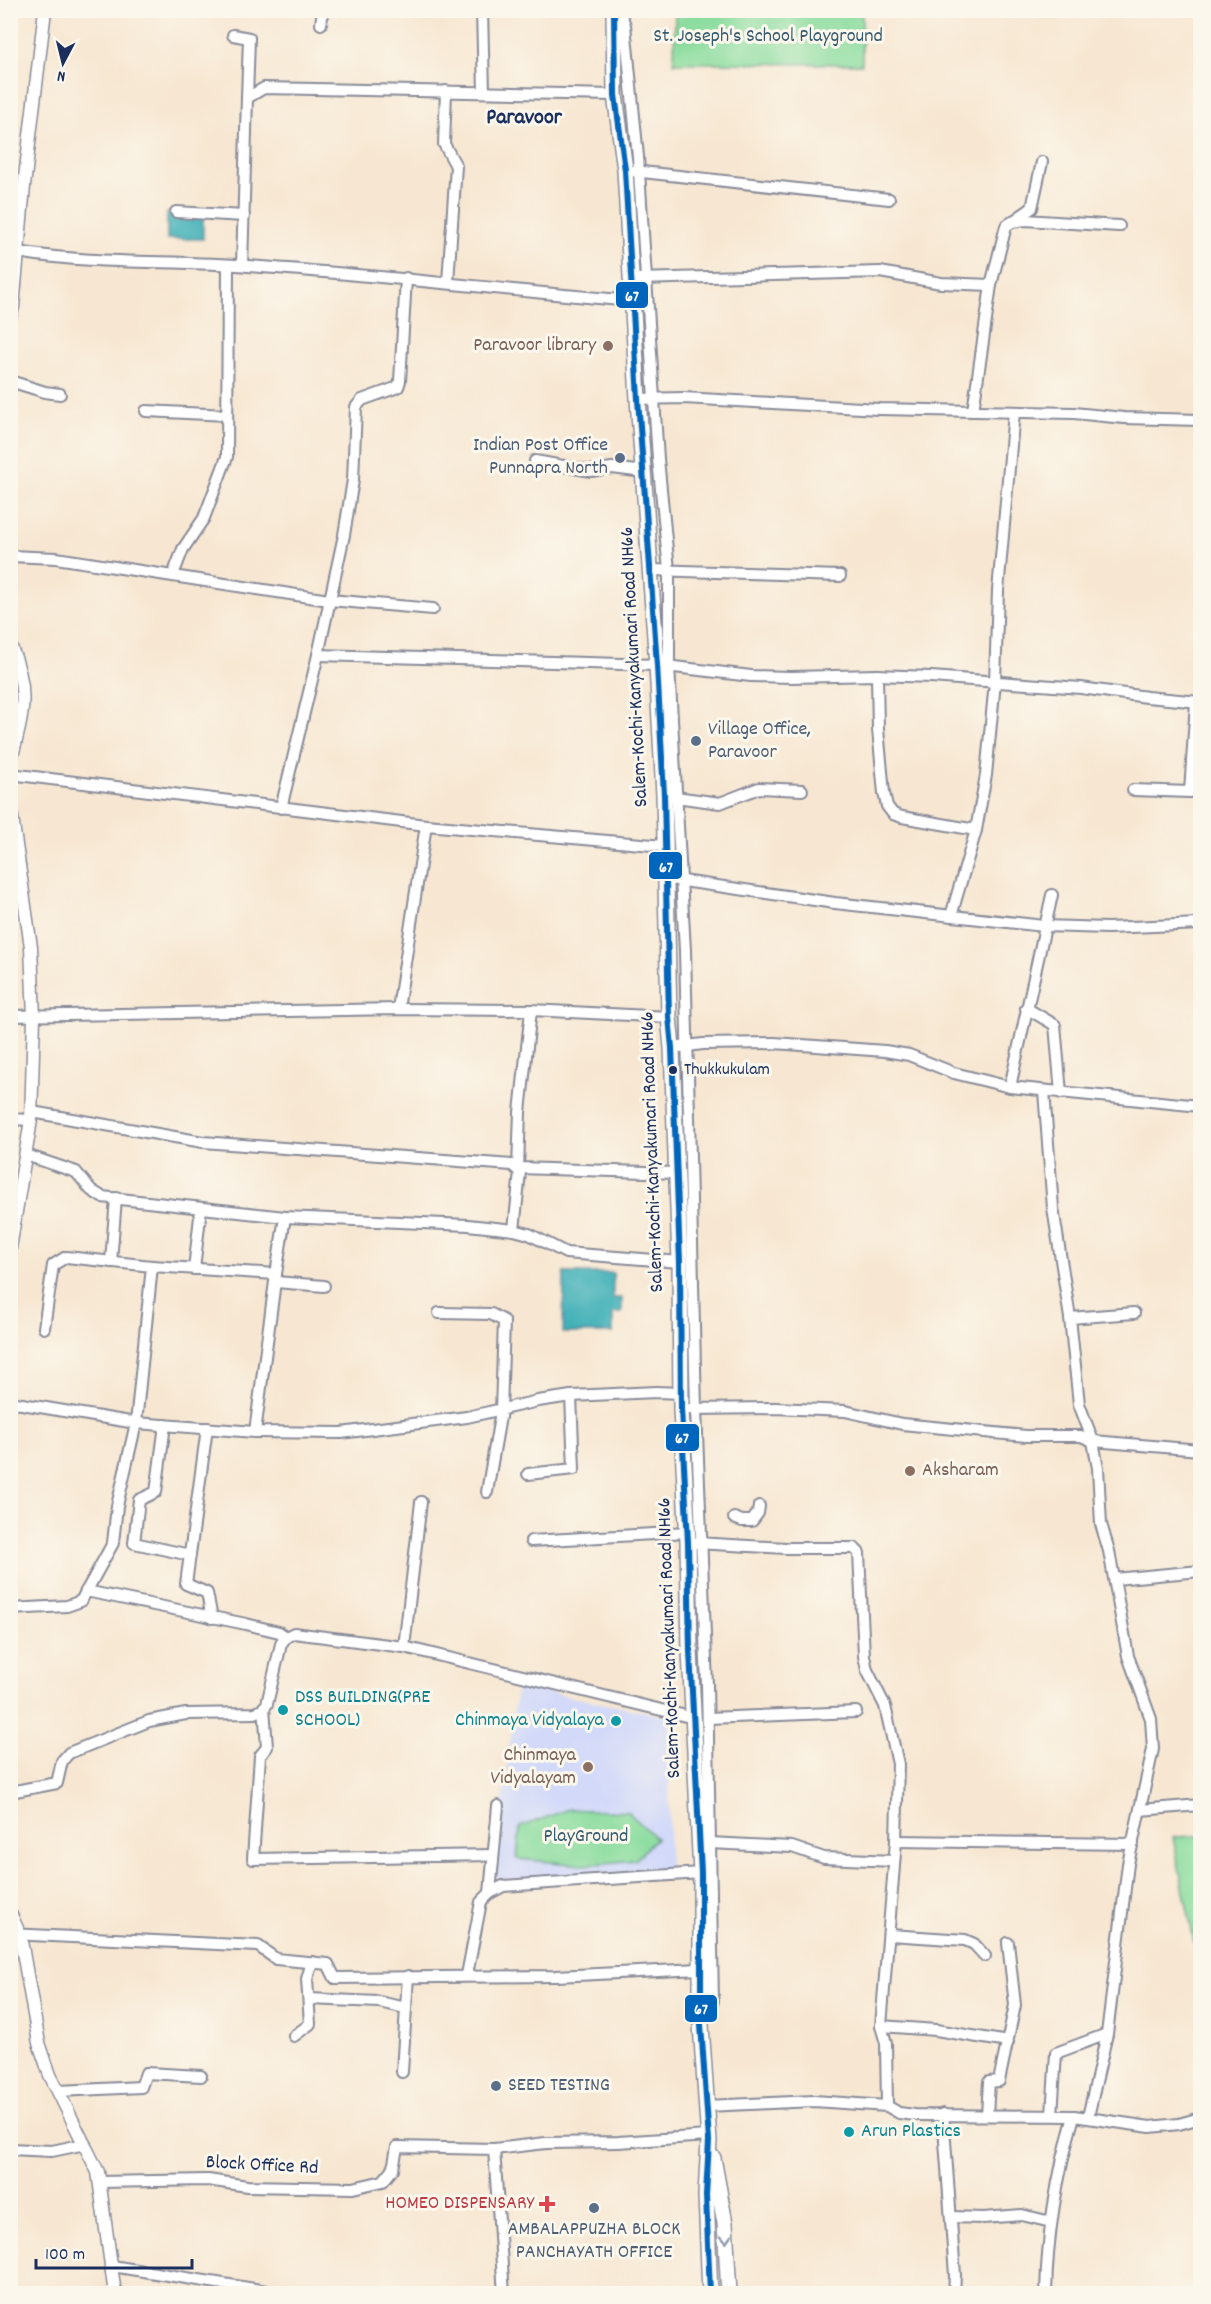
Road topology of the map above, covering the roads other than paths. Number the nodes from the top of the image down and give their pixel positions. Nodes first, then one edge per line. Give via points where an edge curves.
1 (45, 10) edge
2 (322, 10) edge
3 (482, 10) edge
4 (614, 10) edge
5 (619, 10) edge
6 (321, 24) dead end
7 (233, 35) dead end
8 (446, 91) junction
9 (484, 92) junction
10 (615, 95) junction
11 (247, 99) junction
12 (1042, 162) dead end
13 (632, 171) junction
14 (889, 199) dead end
15 (176, 212) dead end
16 (244, 216) junction
17 (1012, 222) junction
18 (1119, 226) dead end
19 (14, 238) edge
20 (18, 252) junction
21 (228, 265) junction
22 (242, 265) junction
23 (406, 278) junction
24 (638, 279) junction
25 (448, 282) junction
26 (991, 285) junction
27 (632, 301) junction
28 (10, 317) edge
29 (10, 381) edge
30 (60, 394) dead end
31 (646, 399) junction
32 (146, 411) dead end
33 (973, 411) junction
34 (1014, 412) junction
35 (227, 416) junction
36 (1200, 420) edge
37 (535, 461) dead end
38 (644, 472) junction
39 (10, 556) edge
40 (652, 570) junction
41 (669, 570) junction
42 (173, 575) junction
43 (840, 576) dead end
44 (329, 600) junction
45 (434, 609) dead end
46 (10, 645) edge
47 (318, 655) junction
48 (663, 666) junction
49 (877, 675) junction
50 (995, 682) junction
51 (1198, 702) edge
52 (10, 764) edge
53 (10, 774) edge
54 (802, 790) dead end
55 (1133, 790) dead end
56 (669, 796) junction
57 (10, 804) edge
58 (281, 808) junction
59 (426, 825) junction
60 (975, 830) junction
61 (664, 846) junction
62 (674, 879) junction
63 (1052, 895) dead end
64 (951, 916) junction
65 (1200, 924) edge
66 (1044, 926) junction
67 (1026, 1008) junction
68 (398, 1009) junction
69 (531, 1010) junction
70 (10, 1017) edge
71 (34, 1017) junction
72 (669, 1017) junction
73 (688, 1047) junction
74 (672, 1048) junction
75 (1010, 1087) junction
76 (1044, 1091) junction
77 (1061, 1093) junction
78 (1200, 1106) edge
79 (31, 1116) junction
80 (10, 1119) edge
81 (26, 1155) junction
82 (518, 1168) junction
83 (677, 1173) junction
84 (116, 1198) junction
85 (201, 1208) junction
86 (285, 1217) junction
87 (12, 1226) edge
88 (514, 1230) junction
89 (10, 1248) edge
90 (111, 1262) junction
91 (680, 1262) junction
92 (152, 1266) junction
93 (194, 1269) junction
94 (276, 1278) junction
95 (324, 1286) dead end
96 (439, 1313) dead end
97 (1134, 1313) dead end
98 (1070, 1318) junction
99 (44, 1328) dead end
100 (571, 1396) junction
101 (10, 1402) edge
102 (686, 1404) junction
103 (501, 1411) junction
104 (136, 1423) junction
105 (165, 1425) junction
106 (207, 1428) junction
107 (255, 1432) junction
108 (1093, 1441) junction
109 (1200, 1450) edge
110 (528, 1474) dead end
111 (487, 1492) dead end
112 (421, 1502) dead end
113 (759, 1506) dead end
114 (734, 1518) dead end
115 (692, 1539) junction
116 (531, 1541) dead end
117 (190, 1555) junction
118 (1200, 1571) edge
119 (1114, 1579) junction
120 (86, 1591) junction
121 (10, 1609) edge
122 (212, 1618) junction
123 (286, 1637) junction
124 (404, 1647) junction
125 (264, 1707) junction
126 (856, 1712) dead end
127 (701, 1718) junction
128 (10, 1792) edge
129 (1200, 1805) edge
130 (498, 1806) dead end
131 (1140, 1810) junction
132 (896, 1841) junction
133 (709, 1843) junction
134 (1132, 1844) junction
135 (493, 1855) junction
136 (894, 1861) junction
137 (701, 1873) junction
138 (489, 1893) junction
139 (10, 1913) edge
140 (15, 1934) edge
141 (890, 1935) junction
142 (1008, 1943) dead end
143 (985, 1956) dead end
144 (312, 1962) junction
145 (700, 1969) junction
146 (467, 1975) junction
147 (408, 1976) junction
148 (309, 1999) junction
149 (406, 2008) junction
150 (700, 2025) junction
151 (881, 2026) junction
152 (1107, 2034) junction
153 (294, 2036) dead end
154 (1008, 2042) junction
155 (402, 2072) dead end
156 (201, 2076) dead end
157 (59, 2091) junction
158 (706, 2106) junction
159 (887, 2106) junction
160 (943, 2114) junction
161 (987, 2115) junction
162 (1052, 2115) junction
163 (1074, 2115) junction
164 (1088, 2116) junction
165 (1200, 2118) edge
166 (708, 2138) junction
167 (86, 2144) junction
168 (10, 2149) edge
169 (494, 2149) junction
170 (100, 2182) junction
171 (951, 2217) junction
172 (1051, 2222) junction
173 (112, 2266) junction
174 (115, 2294) edge
175 (285, 2294) edge
176 (504, 2294) edge
177 (710, 2294) edge
178 (729, 2294) edge
179 (954, 2294) edge
180 (1046, 2294) edge

1 - 19 main road
2 - 6 street
3 - 9 street
4 - 10 highway, Salem-Kochi-Kanyakumari Road NH66
5 - 13 street via 625,25
7 - 11 street via 249,38
8 - 9 street
8 - 11 street via 264,87
8 - 25 street via 444,144 456,166
9 - 10 street
10 - 13 highway, Salem-Kochi-Kanyakumari Road NH66
11 - 16 street
12 - 17 street via 1032,208
13 - 14 street
13 - 24 highway, Salem-Kochi-Kanyakumari Road NH66
15 - 16 street
16 - 22 street
17 - 18 street
17 - 26 street via 1002,234
19 - 20 main road
20 - 21 street via 113,261
20 - 28 main road
21 - 22 street
21 - 35 street
22 - 23 street
23 - 25 street
23 - 44 street via 398,387 362,400 356,407 353,480
24 - 26 street via 880,272 941,283
24 - 27 highway, Salem-Kochi-Kanyakumari Road NH66
24 - 31 street
25 - 27 street
26 - 33 street
27 - 31 highway, Salem-Kochi-Kanyakumari Road NH66
29 - 30 street
31 - 33 street
31 - 38 highway, Salem-Kochi-Kanyakumari Road NH66
31 - 41 street
32 - 35 street
33 - 34 street
34 - 36 street
34 - 50 street via 998,591
35 - 42 street via 227,458 204,518 183,549
37 - 38 street via 591,471 612,468
38 - 40 highway, Salem-Kochi-Kanyakumari Road NH66
39 - 42 street via 56,558
40 - 41 street
40 - 48 highway, Salem-Kochi-Kanyakumari Road NH66
41 - 43 street
41 - 48 street
42 - 44 street
44 - 45 street
44 - 47 street
46 - 52 main road via 21,668 24,692
47 - 48 street
47 - 58 street
48 - 49 street via 771,676
48 - 56 highway, Salem-Kochi-Kanyakumari Road NH66
49 - 50 street
49 - 60 street via 884,793 893,814
50 - 51 street
50 - 60 street via 986,775
51 - 55 street via 1190,792
53 - 58 street
54 - 56 street via 759,788 720,803
56 - 61 highway, Salem-Kochi-Kanyakumari Road NH66
56 - 62 street
57 - 71 main road via 31,948
58 - 59 street
59 - 61 street
59 - 68 street
60 - 64 street
61 - 62 highway, Salem-Kochi-Kanyakumari Road NH66
62 - 64 street
62 - 72 highway, Salem-Kochi-Kanyakumari Road NH66
62 - 73 street
63 - 66 street
64 - 66 street
65 - 66 street
66 - 67 street
67 - 75 street
67 - 77 street via 1055,1025
68 - 69 street
68 - 71 street
69 - 72 street
69 - 82 street
70 - 71 street
71 - 79 main road
72 - 74 highway, Salem-Kochi-Kanyakumari Road NH66
73 - 74 street
73 - 75 street via 774,1043 885,1051
73 - 102 street
74 - 83 highway, Salem-Kochi-Kanyakumari Road NH66
75 - 76 street
76 - 77 street
76 - 98 street via 1053,1208
77 - 78 street
79 - 80 street
79 - 81 main road
79 - 82 street via 203,1142
81 - 84 street via 68,1168 97,1195
81 - 87 main road
82 - 83 street
82 - 88 street
83 - 91 highway, Salem-Kochi-Kanyakumari Road NH66
84 - 85 street
84 - 90 street
85 - 86 street
85 - 93 street
86 - 88 street
86 - 94 street
87 - 89 main road
88 - 91 street via 566,1253
90 - 92 street
90 - 99 street via 66,1257 53,1265
91 - 102 highway, Salem-Kochi-Kanyakumari Road NH66
92 - 93 street
92 - 104 street
93 - 94 street
94 - 95 street
94 - 107 street
96 - 103 street via 491,1314 504,1321
97 - 98 street
98 - 108 street via 1079,1404
100 - 102 street via 656,1392
100 - 103 street
100 - 110 street via 574,1469
101 - 104 street
102 - 108 street via 846,1411 902,1424
102 - 115 highway, Salem-Kochi-Kanyakumari Road NH66
103 - 107 street via 341,1433
103 - 111 street
104 - 105 street
104 - 120 street via 117,1506 113,1543
105 - 106 street
105 - 117 street via 156,1492 139,1500 134,1543
106 - 107 street
106 - 117 street
108 - 109 street
108 - 119 street via 1101,1524
112 - 124 street
113 - 114 street via 752,1521
115 - 116 street
115 - 127 highway, Salem-Kochi-Kanyakumari Road NH66
115 - 132 street via 858,1550 864,1656 885,1706 898,1764
117 - 122 street via 186,1584 207,1593
118 - 119 street
119 - 131 street via 1128,1656 1153,1735 1154,1749
120 - 121 street via 81,1601 67,1606
120 - 122 street
122 - 123 street via 279,1632
123 - 124 street via 294,1633
123 - 125 street
124 - 127 street
125 - 128 street via 255,1713 186,1714 149,1721 69,1753 62,1761 57,1783
125 - 135 street via 267,1747 260,1756 253,1859
126 - 127 street
127 - 133 street
127 - 137 highway, Salem-Kochi-Kanyakumari Road NH66
129 - 131 street
130 - 135 street
131 - 134 street
132 - 134 street
132 - 136 street
133 - 136 street via 792,1847 824,1858
133 - 150 street via 713,2001
134 - 152 street
135 - 138 street
136 - 141 street
137 - 138 street via 503,1886
137 - 145 highway, Salem-Kochi-Kanyakumari Road NH66
138 - 146 street via 481,1902
139 - 140 main road
140 - 144 street via 258,1946 276,1959
140 - 157 main road via 39,2043
141 - 143 street via 965,1940
141 - 151 street
142 - 154 street via 1015,2005
144 - 147 street via 328,1964 335,1978
144 - 148 street via 307,1979
145 - 146 street via 556,1976
145 - 150 highway, Salem-Kochi-Kanyakumari Road NH66
146 - 147 street
147 - 149 street
148 - 149 street via 379,2002
148 - 153 street via 310,2024
149 - 155 street
150 - 158 highway, Salem-Kochi-Kanyakumari Road NH66
151 - 154 street
151 - 159 street via 886,2043
152 - 162 street via 1056,2053
152 - 164 street
154 - 161 street via 999,2081 989,2082
156 - 157 street via 146,2073 141,2087
157 - 167 main road
158 - 159 street via 814,2101
158 - 166 highway, Salem-Kochi-Kanyakumari Road NH66
159 - 160 street via 899,2113
160 - 161 street
160 - 171 street
161 - 162 street
162 - 163 street
163 - 164 street
163 - 172 street via 1059,2168
164 - 165 street via 1150,2127
166 - 169 street
166 - 177 highway, Salem-Kochi-Kanyakumari Road NH66
166 -> 178 highway via 725,2223
167 - 168 street via 52,2151
167 - 170 main road
169 - 170 street, Block Office Rd via 397,2146 393,2169 383,2181 353,2188 247,2186 208,2180
169 - 176 street
170 - 173 main road
171 - 172 street via 1022,2215
171 - 179 street
172 - 180 street
173 - 174 main road
173 - 175 street

